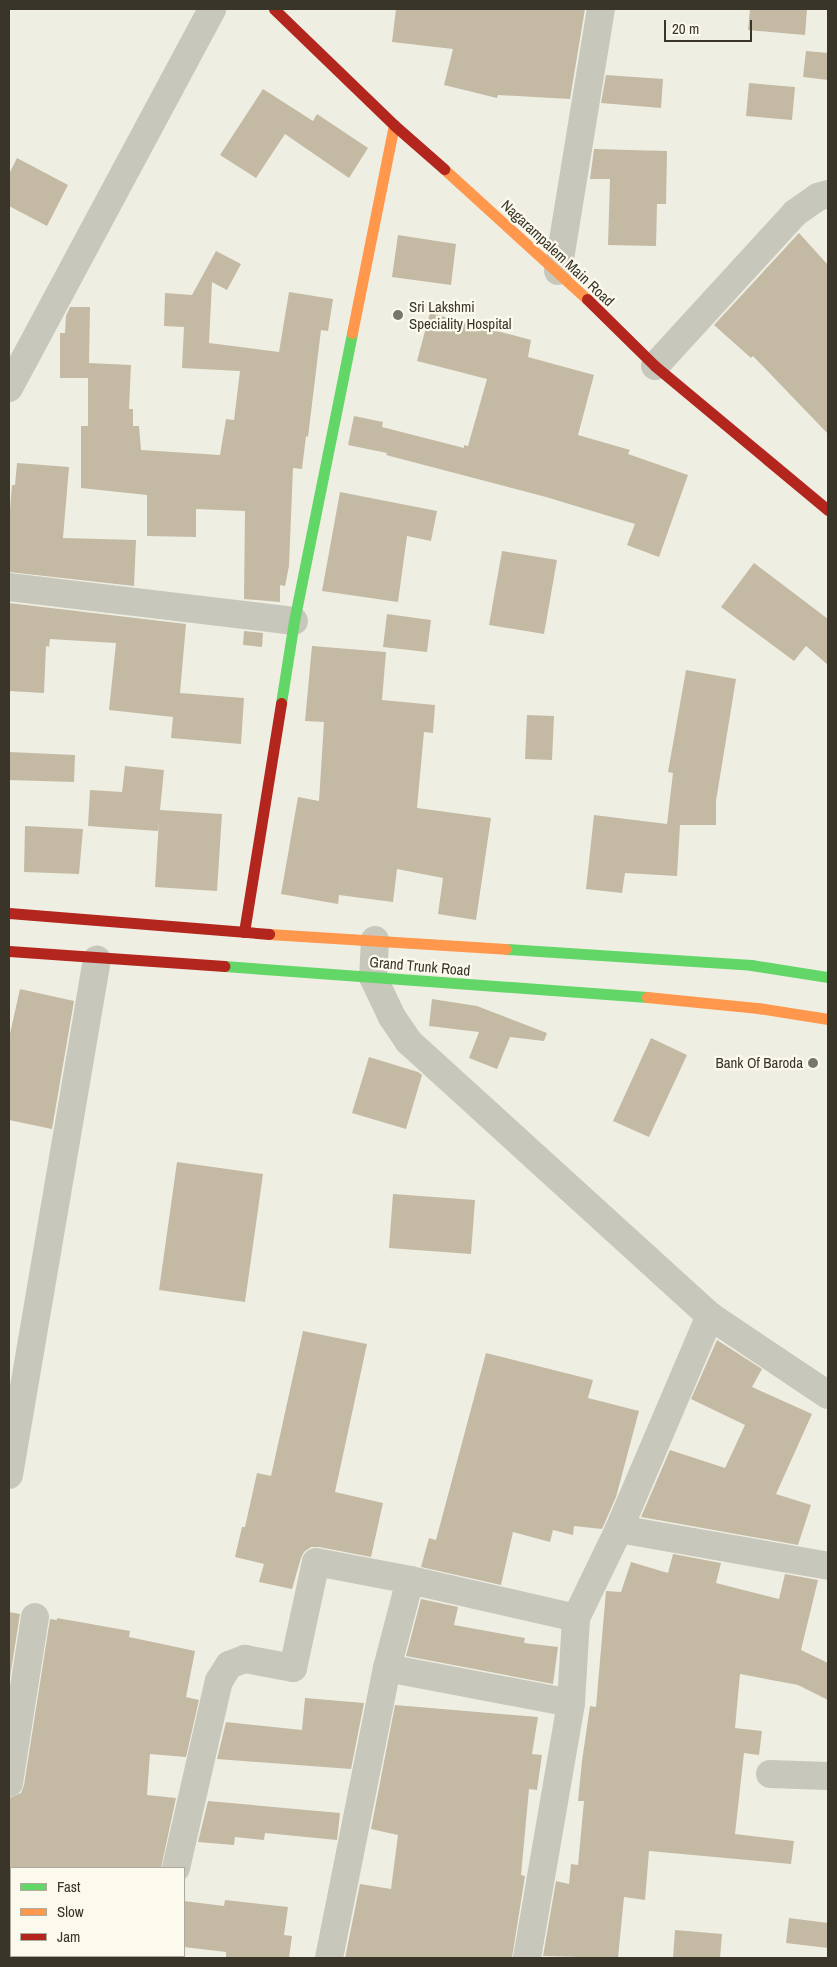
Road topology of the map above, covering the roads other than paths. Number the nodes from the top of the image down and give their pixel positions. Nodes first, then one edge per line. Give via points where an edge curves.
1 (212, 9) edge
2 (274, 9) edge
3 (601, 9) edge
4 (394, 124) junction
5 (828, 194) edge
6 (558, 271) junction
7 (655, 366) junction
8 (9, 388) edge
9 (828, 510) edge
10 (9, 587) edge
11 (294, 621) junction
12 (9, 913) edge
13 (244, 932) junction
14 (375, 940) junction
15 (9, 951) edge
16 (97, 959) junction
17 (828, 977) edge
18 (373, 978) junction
19 (828, 1019) edge
20 (710, 1316) junction
21 (828, 1395) edge
22 (9, 1475) edge
23 (619, 1529) junction
24 (828, 1566) edge
25 (410, 1580) junction
26 (35, 1617) dead end
27 (576, 1618) junction
28 (387, 1668) junction
29 (571, 1703) junction
30 (770, 1774) dead end
31 (828, 1776) edge
32 (9, 1783) edge
33 (176, 1867) edge
34 (329, 1958) edge
35 (527, 1958) edge

1 - 8 street
2 - 4 main road, Nagarampalem Main Road
3 - 6 street
4 - 6 main road, Nagarampalem Main Road
4 - 11 main road
5 - 7 street via 795,213
6 - 7 main road, Nagarampalem Main Road
7 - 9 main road, Nagarampalem Main Road
10 - 11 street
11 - 13 main road
12 - 13 main road, Grand Trunk Road
13 - 14 main road, Grand Trunk Road
14 - 17 main road, Grand Trunk Road via 751,965
14 - 18 street
15 - 16 main road, Grand Trunk Road
16 - 18 main road, Grand Trunk Road
16 - 22 street
18 - 19 main road, Grand Trunk Road via 661,998
18 - 20 street via 392,1017 409,1042
20 - 21 street
20 - 23 street
23 - 24 street
23 - 27 street
25 - 27 street
25 - 28 street
25 - 33 street via 316,1562 293,1668 245,1659 229,1666 219,1680
26 - 32 street
27 - 29 street
28 - 29 street
28 - 34 street
29 - 35 street
30 - 31 street

